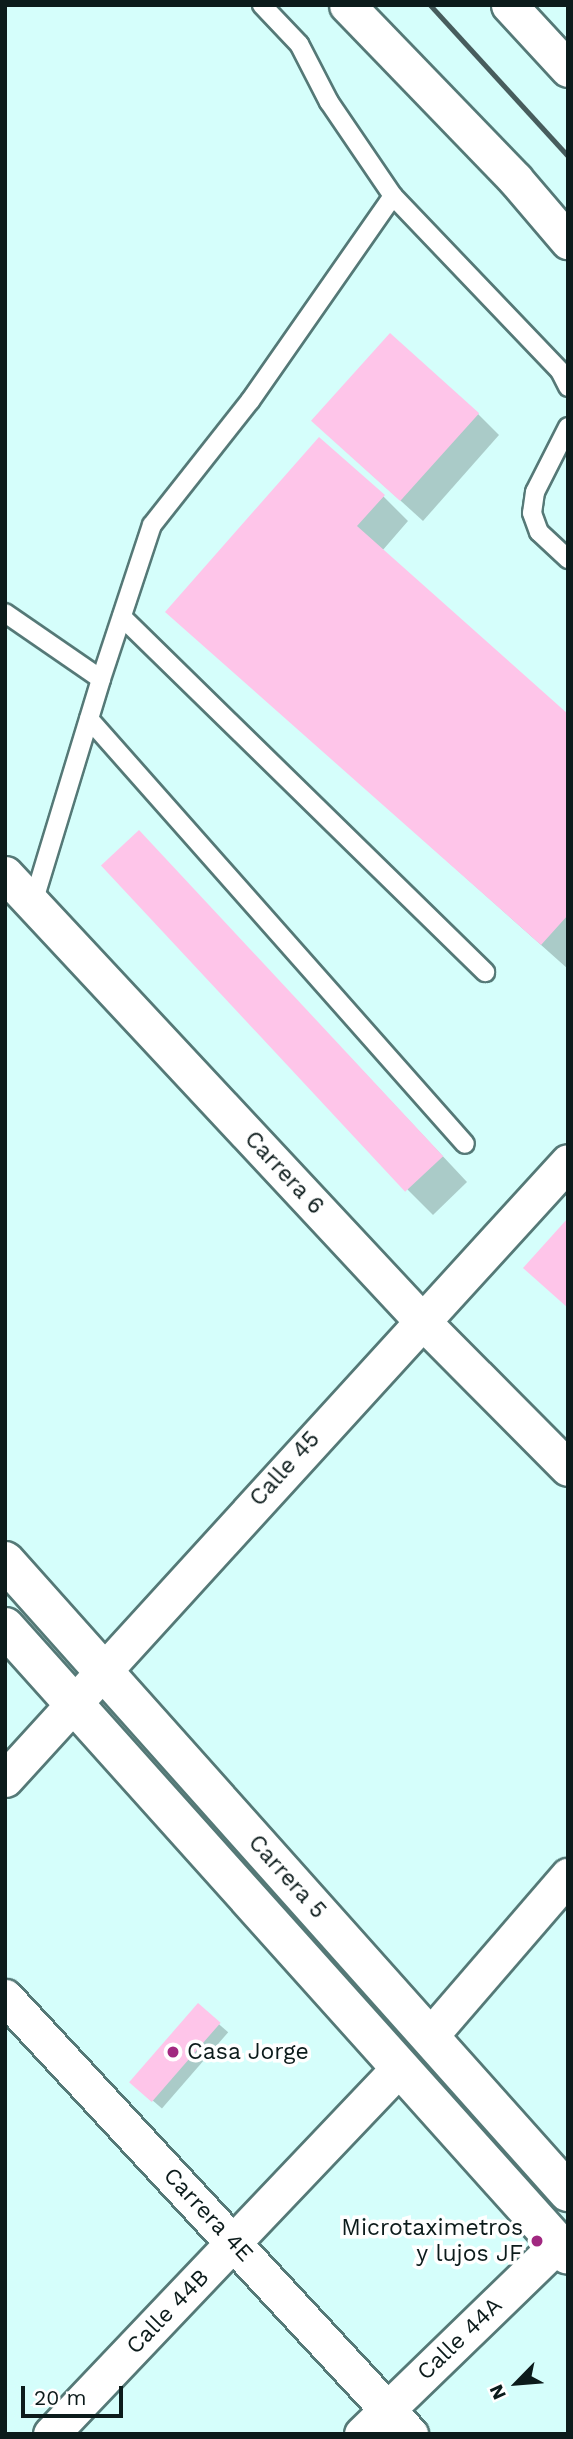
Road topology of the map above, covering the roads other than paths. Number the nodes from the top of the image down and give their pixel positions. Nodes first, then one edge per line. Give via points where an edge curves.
1 (262, 5) edge
2 (347, 5) edge
3 (509, 5) edge
4 (568, 69) edge
5 (393, 196) junction
6 (568, 241) edge
7 (568, 387) edge
8 (568, 428) edge
9 (568, 559) edge
10 (5, 613) edge
11 (122, 617) junction
12 (101, 679) junction
13 (89, 719) junction
14 (5, 874) edge
15 (33, 903) junction
16 (485, 972) dead end
17 (465, 1144) dead end
18 (568, 1162) edge
19 (422, 1321) junction
20 (568, 1468) edge
21 (5, 1561) edge
22 (5, 1627) edge
23 (102, 1670) junction
24 (73, 1702) junction
25 (5, 1779) edge
26 (568, 1876) edge
27 (5, 1997) edge
28 (429, 2037) junction
29 (400, 2067) junction
30 (568, 2192) edge
31 (233, 2243) junction
32 (563, 2249) edge
33 (398, 2422) edge
34 (51, 2434) edge
35 (362, 2434) edge

1 - 5 lane via 299,44 329,102
2 - 6 street via 515,179
3 - 4 street
5 - 7 lane via 560,372
5 - 11 lane via 250,401 152,525
8 - 9 lane via 536,492 532,513 539,532
10 - 12 lane
11 - 12 lane
11 - 16 lane
12 - 13 lane
13 - 15 lane
13 - 17 lane
14 - 15 street, Carrera 6
15 - 19 street, Carrera 6
18 - 19 street, Calle 45
19 - 20 street, Carrera 6
19 - 23 street, Calle 45
21 - 23 main road, Carrera 5
22 - 24 main road, Carrera 5
23 - 24 street, Calle 45
23 - 28 main road, Carrera 5
24 - 25 street, Calle 45
24 - 29 main road, Carrera 5
26 - 28 street
27 - 31 street, Carrera 4E
28 - 30 main road, Carrera 5
29 - 31 street, Calle 44B
29 - 32 main road, Carrera 5
31 - 33 street, Carrera 4E
31 - 34 street, Calle 44B
32 - 33 street, Calle 44A
33 - 35 street, Calle 44A

